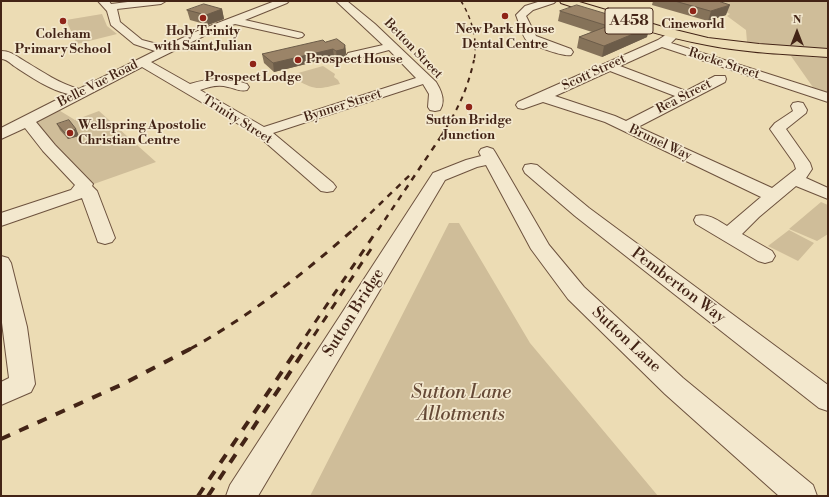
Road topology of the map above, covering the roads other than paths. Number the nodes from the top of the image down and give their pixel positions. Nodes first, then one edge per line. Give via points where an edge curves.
1 (161, 1) edge
2 (284, 1) edge
3 (341, 1) edge
4 (551, 1) edge
5 (565, 1) edge
6 (106, 4) edge
7 (233, 20) junction
8 (674, 34) junction
9 (298, 35) dead end
10 (664, 43) junction
11 (543, 44) junction
12 (392, 46) junction
13 (166, 50) junction
14 (527, 50) dead end
15 (567, 52) dead end
16 (828, 53) edge
17 (1, 55) edge
18 (352, 56) dead end
19 (142, 62) junction
20 (609, 66) junction
21 (425, 79) junction
22 (720, 79) dead end
23 (242, 86) dead end
24 (190, 89) junction
25 (80, 93) junction
26 (687, 96) junction
27 (543, 97) junction
28 (828, 98) edge
29 (523, 105) dead end
30 (435, 107) dead end
31 (790, 111) dead end
32 (25, 121) junction
33 (626, 127) junction
34 (262, 132) junction
35 (1, 134) edge
36 (489, 156) joint
37 (531, 169) dead end
38 (794, 179) junction
39 (327, 187) dead end
40 (82, 189) junction
41 (828, 194) edge
42 (774, 196) junction
43 (1, 220) edge
44 (703, 220) dead end
45 (730, 235) junction
46 (105, 238) dead end
47 (766, 256) dead end
48 (1, 263) edge
49 (1, 394) edge
50 (828, 400) edge
51 (241, 496) edge
52 (802, 496) edge

1 - 6 street
2 - 7 street, Belle Vue Road
3 - 12 street, Betton Street
4 - 11 street via 529,8 521,15 531,38
5 - 8 main road, A458
6 - 13 street via 115,22 138,42
7 - 9 street
7 - 13 street, Belle Vue Road
8 - 10 street, Rocke Street
8 - 16 main road, A458 via 726,44
10 - 20 street, Scott Street
10 - 28 street, Rocke Street
11 - 14 street
11 - 15 street
12 - 18 street
12 - 21 street, Betton Street
13 - 19 street, Belle Vue Road
17 - 25 street via 8,55 63,89
19 - 24 street, Trinity Street
19 - 25 street, Belle Vue Road
20 - 26 street
20 - 27 street, Scott Street
21 - 30 street, Betton Street via 436,94
21 - 34 street, Bynner Street
22 - 26 street, Rea Street
23 - 24 street via 213,81
24 - 34 street, Trinity Street
25 - 32 street, Belle Vue Road
26 - 33 street, Rea Street
27 - 29 street, Scott Street
27 - 33 street, Brunel Way via 610,119
31 - 38 street via 778,129 804,169
32 - 35 street, Belle Vue Road
32 - 40 street via 84,184
33 - 42 street, Brunel Way
34 - 39 street, Trinity Street
36 - 51 street, Sutton Bridge via 439,177
36 - 52 street, Sutton Lane via 541,249 576,293 674,386
37 - 50 street, Pemberton Way via 588,217
38 - 41 street
38 - 42 street
40 - 43 street via 68,197
40 - 46 street via 88,191
42 - 45 street
44 - 45 street
45 - 47 street
48 - 49 street via 15,327 22,384

